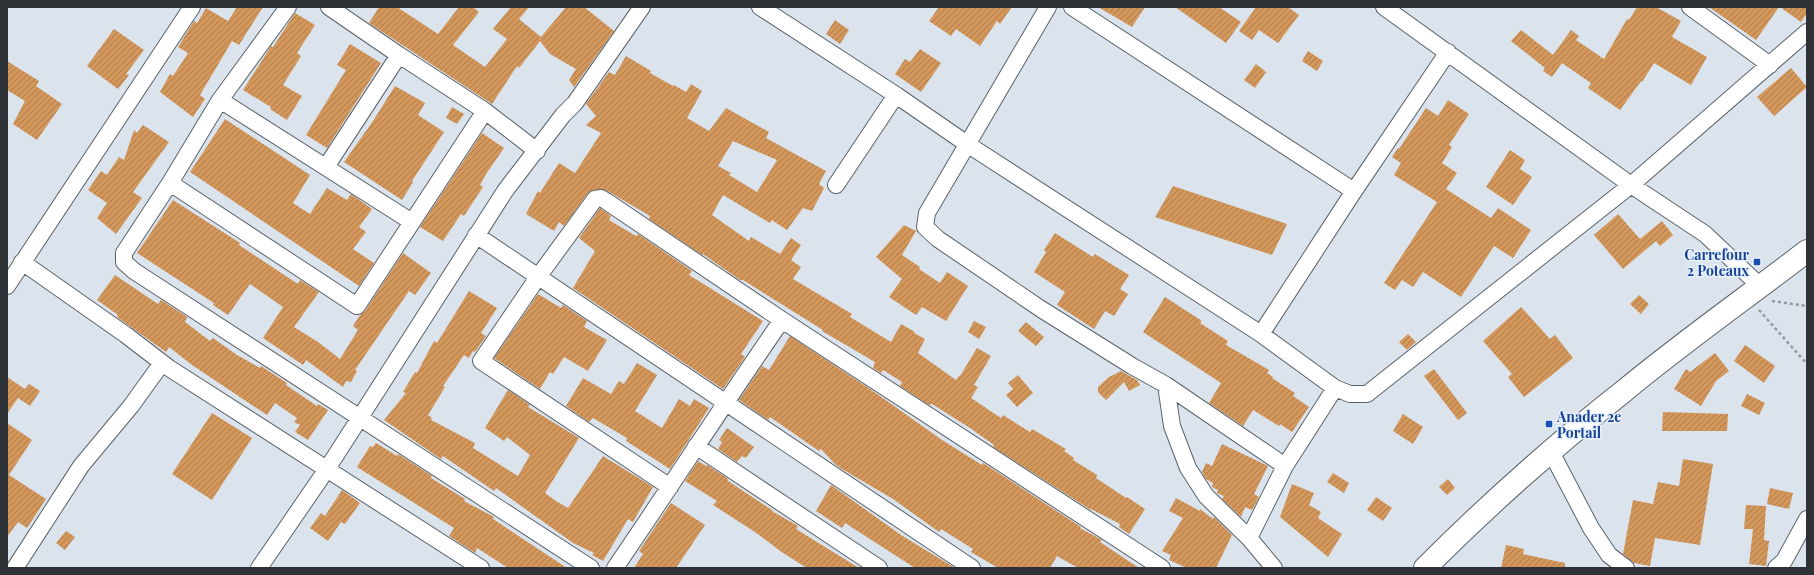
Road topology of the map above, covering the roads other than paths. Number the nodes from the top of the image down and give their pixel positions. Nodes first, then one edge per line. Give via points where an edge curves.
1 (192, 7) edge
2 (288, 7) edge
3 (329, 7) edge
4 (642, 7) edge
5 (760, 7) edge
6 (1048, 7) edge
7 (1073, 7) edge
8 (1384, 7) edge
9 (1690, 7) edge
10 (1807, 32) edge
11 (1448, 52) junction
12 (399, 56) junction
13 (1770, 65) junction
14 (896, 95) junction
15 (220, 100) junction
16 (486, 111) junction
17 (967, 144) junction
18 (537, 151) junction
19 (326, 167) junction
20 (170, 183) junction
21 (836, 185) dead end
22 (1631, 185) junction
23 (1354, 191) junction
24 (412, 222) junction
25 (476, 235) junction
26 (1807, 251) edge
27 (22, 262) junction
28 (538, 277) junction
29 (7, 286) edge
30 (1754, 292) junction
31 (782, 320) junction
32 (1261, 334) junction
33 (162, 363) junction
34 (1166, 385) junction
35 (1335, 388) junction
36 (724, 403) junction
37 (360, 418) junction
38 (696, 446) junction
39 (1551, 452) junction
40 (1285, 466) junction
41 (327, 469) junction
42 (670, 487) junction
43 (1807, 520) edge
44 (1249, 538) junction
45 (14, 568) edge
46 (259, 568) edge
47 (481, 568) edge
48 (591, 568) edge
49 (615, 568) edge
50 (879, 568) edge
51 (972, 568) edge
52 (1162, 568) edge
53 (1274, 568) edge
54 (1425, 568) edge
55 (1626, 568) edge
56 (1776, 568) edge

1 - 27 street
2 - 15 street
3 - 12 street
4 - 18 street via 575,103
5 - 14 street
6 - 17 street
7 - 23 street
8 - 11 street
9 - 13 street
10 - 13 street
11 - 22 street
11 - 23 street
12 - 16 street
12 - 19 street
13 - 22 street
14 - 17 street
14 - 21 street
15 - 19 street
15 - 20 street
16 - 18 street
16 - 24 street
17 - 32 street
17 - 34 street via 927,213 925,227 938,239 1041,309
18 - 25 street via 505,191
19 - 24 street
20 - 24 street via 357,306
20 - 37 street via 124,253 124,262
22 - 30 street via 1705,234
22 - 35 street via 1367,394 1350,394
23 - 32 street
25 - 28 street
25 - 37 street
26 - 30 street
27 - 29 street
27 - 33 street
28 - 31 street via 595,199 601,198
28 - 36 street
28 - 42 street via 481,361
30 - 39 street via 1624,390
31 - 36 street
31 - 52 street
32 - 35 street
33 - 41 street
33 - 45 street via 131,406 81,466
34 - 40 street
34 - 44 street via 1172,426 1188,468 1206,496
35 - 40 street
36 - 38 street
36 - 51 street
37 - 41 street
37 - 48 street
38 - 42 street
38 - 50 street
39 - 54 street via 1466,527
39 - 55 street via 1591,528 1609,555
40 - 44 street
41 - 46 street
41 - 47 street
42 - 49 street
43 - 56 street via 1784,561
44 - 53 street

